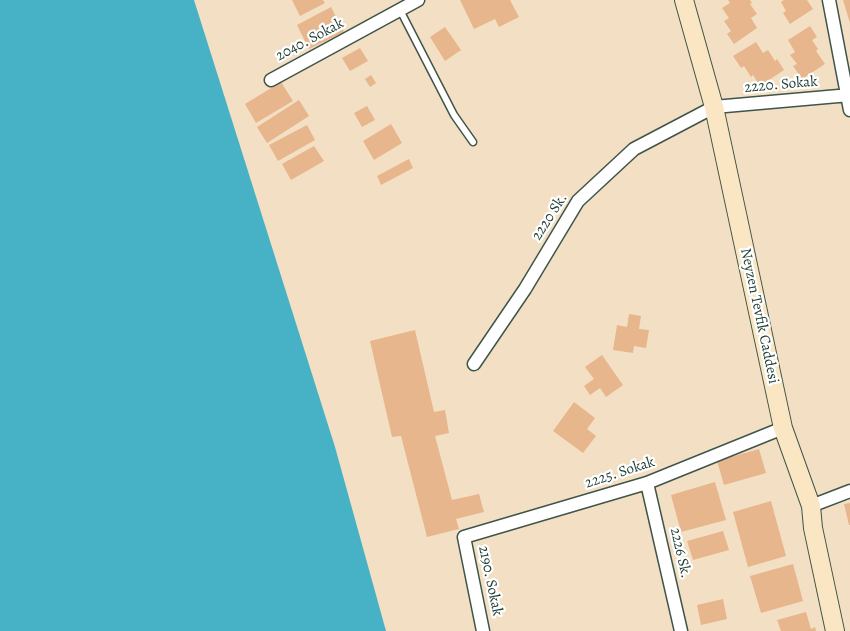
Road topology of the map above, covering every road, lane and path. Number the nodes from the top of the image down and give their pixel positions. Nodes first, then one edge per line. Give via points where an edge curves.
1 (418, 0) edge
2 (684, 0) edge
3 (829, 0) edge
4 (397, 5) edge
5 (271, 80) dead end
6 (848, 96) edge
7 (714, 107) junction
8 (850, 110) edge
9 (473, 142) dead end
10 (474, 364) dead end
11 (783, 428) junction
12 (647, 483) junction
13 (850, 492) edge
14 (811, 506) junction
15 (464, 537) joint
16 (483, 631) edge
17 (682, 631) edge
18 (835, 631) edge

1 - 4 street, 2040. Sokak
2 - 7 street, Neyzen Tevfik Caddesi
3 - 6 street
4 - 5 street, 2040. Sokak
4 - 9 lane via 454,115
6 - 7 street, 2220. Sokak
6 - 8 street
7 - 10 street, 2220 Sk. via 634,149 578,201 525,289
7 - 11 street, Neyzen Tevfik Caddesi
11 - 12 street, 2225. Sokak
11 - 14 street, Neyzen Tevfik Caddesi
12 - 15 street, 2225. Sokak
12 - 17 street, 2226 Sk.
13 - 14 street
14 - 18 street, Neyzen Tevfik Caddesi
15 - 16 street, 2190. Sokak

